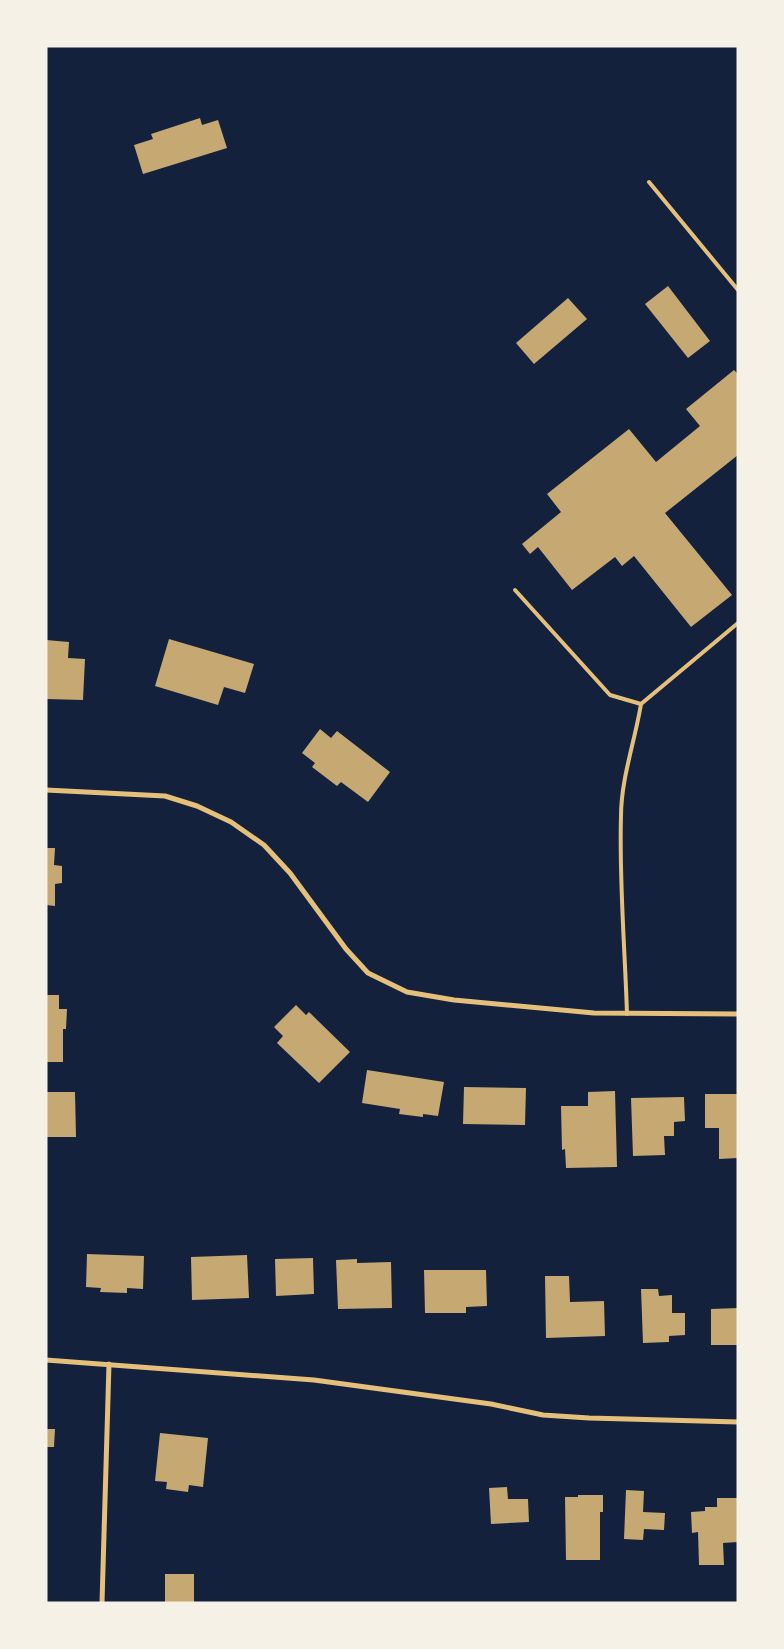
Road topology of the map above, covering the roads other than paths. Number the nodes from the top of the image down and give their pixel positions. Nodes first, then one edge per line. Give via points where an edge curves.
1 (649, 182) dead end
2 (738, 290) edge
3 (514, 590) dead end
4 (738, 623) edge
5 (641, 704) junction
6 (46, 790) edge
7 (627, 1014) junction
8 (738, 1014) edge
9 (46, 1360) edge
10 (109, 1364) junction
11 (738, 1422) edge
12 (102, 1603) edge

1 - 2 lane
3 - 5 lane via 610,695
4 - 5 lane
5 - 7 lane via 620,815
6 - 7 street via 165,796 231,822 264,845 290,873 313,907 368,973 407,992 463,1001
7 - 8 street
9 - 10 street
10 - 11 street via 314,1380 552,1415
10 - 12 street

